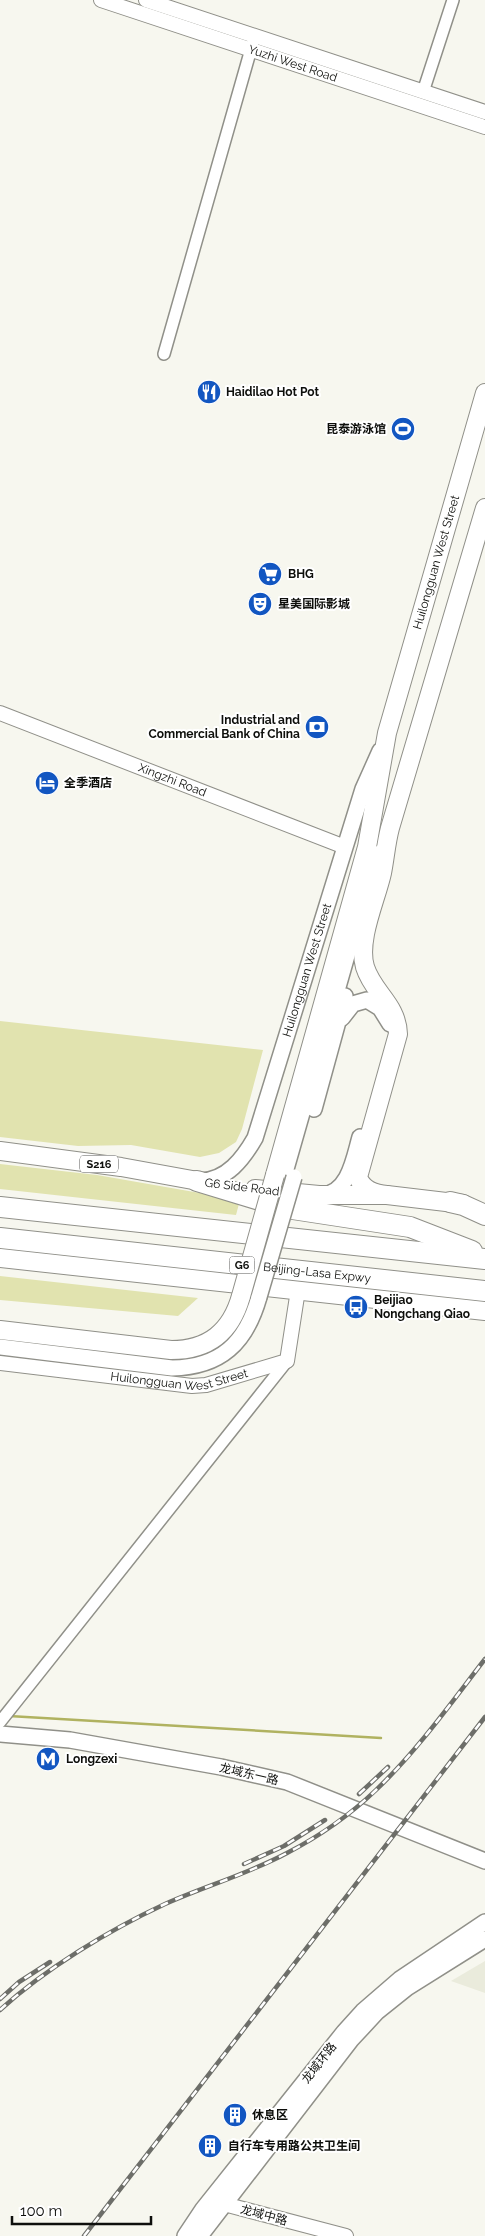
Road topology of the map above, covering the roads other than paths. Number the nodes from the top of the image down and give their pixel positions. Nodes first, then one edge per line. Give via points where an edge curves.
1 (101, 0) edge
2 (146, 0) edge
3 (452, 0) edge
4 (174, 11) edge
5 (253, 43) junction
6 (423, 92) junction
7 (485, 112) edge
8 (485, 127) edge
9 (164, 354) dead end
10 (485, 393) edge
11 (485, 508) edge
12 (0, 713) edge
13 (387, 733) junction
14 (390, 828) junction
15 (345, 847) junction
16 (384, 847) junction
17 (340, 1021) junction
18 (0, 1151) edge
19 (285, 1176) junction
20 (197, 1182) junction
21 (319, 1195) junction
22 (387, 1195) junction
23 (450, 1202) junction
24 (485, 1206) edge
25 (0, 1207) edge
26 (485, 1215) edge
27 (0, 1238) edge
28 (0, 1258) edge
29 (485, 1258) edge
30 (298, 1290) junction
31 (485, 1292) edge
32 (250, 1297) junction
33 (485, 1311) edge
34 (0, 1330) edge
35 (0, 1338) edge
36 (0, 1347) edge
37 (287, 1361) junction
38 (0, 1363) edge
39 (4, 1718) edge
40 (0, 1734) edge
41 (485, 1861) edge
42 (485, 1922) edge
43 (485, 1939) edge
44 (219, 2200) junction
45 (185, 2236) edge
46 (200, 2236) edge
47 (346, 2236) edge

1 - 4 street, Yuzhi West Road
2 - 4 street, Yuzhi West Road
3 - 6 street
4 - 5 street, Yuzhi West Road
5 - 6 street, Yuzhi West Road
5 - 8 street, Yuzhi West Road
5 - 9 street
6 - 7 street, Yuzhi West Road
10 - 13 main road, Huilongguan West Street
11 - 14 main road
12 - 15 street, Xingzhi Road
13 - 15 main road, Huilongguan West Street via 363,789
13 - 19 main road, Huilongguan West Street via 367,847
14 - 16 main road
14 - 22 main road via 363,953 369,977 396,1016 398,1034 358,1177 369,1190
15 - 20 main road, Huilongguan West Street via 255,1138 225,1174
16 - 17 main road via 364,912
16 - 19 main road via 364,896
17 - 19 main road
17 - 21 main road via 353,1004 367,1000 384,1012 390,1023 390,1035 350,1171 334,1191
18 - 20 main road, G6 Side Road / S216 via 122,1167
19 - 32 main road, Huilongguan West Street, bridge
20 - 21 main road, G6 Side Road / S216
20 - 29 highway via 286,1208 410,1227
21 - 22 main road, G6 Side Road / S216
22 - 23 main road, G6 Side Road / S216
23 - 24 main road, G6 Side Road / S216
23 - 26 highway
25 - 29 highway
27 - 31 highway, Beijing-Lasa Expwy / G6
28 - 30 main road
30 - 33 main road
30 - 37 street
32 - 34 main road, Huilongguan West Street via 223,1331 191,1349 171,1350
32 - 35 main road, Huilongguan West Street via 230,1337 216,1349 192,1357 173,1358
32 - 36 main road, Huilongguan West Street via 249,1324 230,1349 212,1361 193,1366 172,1368
37 - 38 street, Huilongguan West Street via 206,1385 192,1386
37 - 39 street
40 - 41 main road, 龙域东一路 via 70,1740 287,1782
42 - 44 main road, 龙域环路 via 400,1979 363,2011
43 - 44 main road, 龙域环路 via 407,1988 377,2012
44 - 45 main road, 龙域环路
44 - 46 main road, 龙域环路
44 - 47 street, 龙域中路

